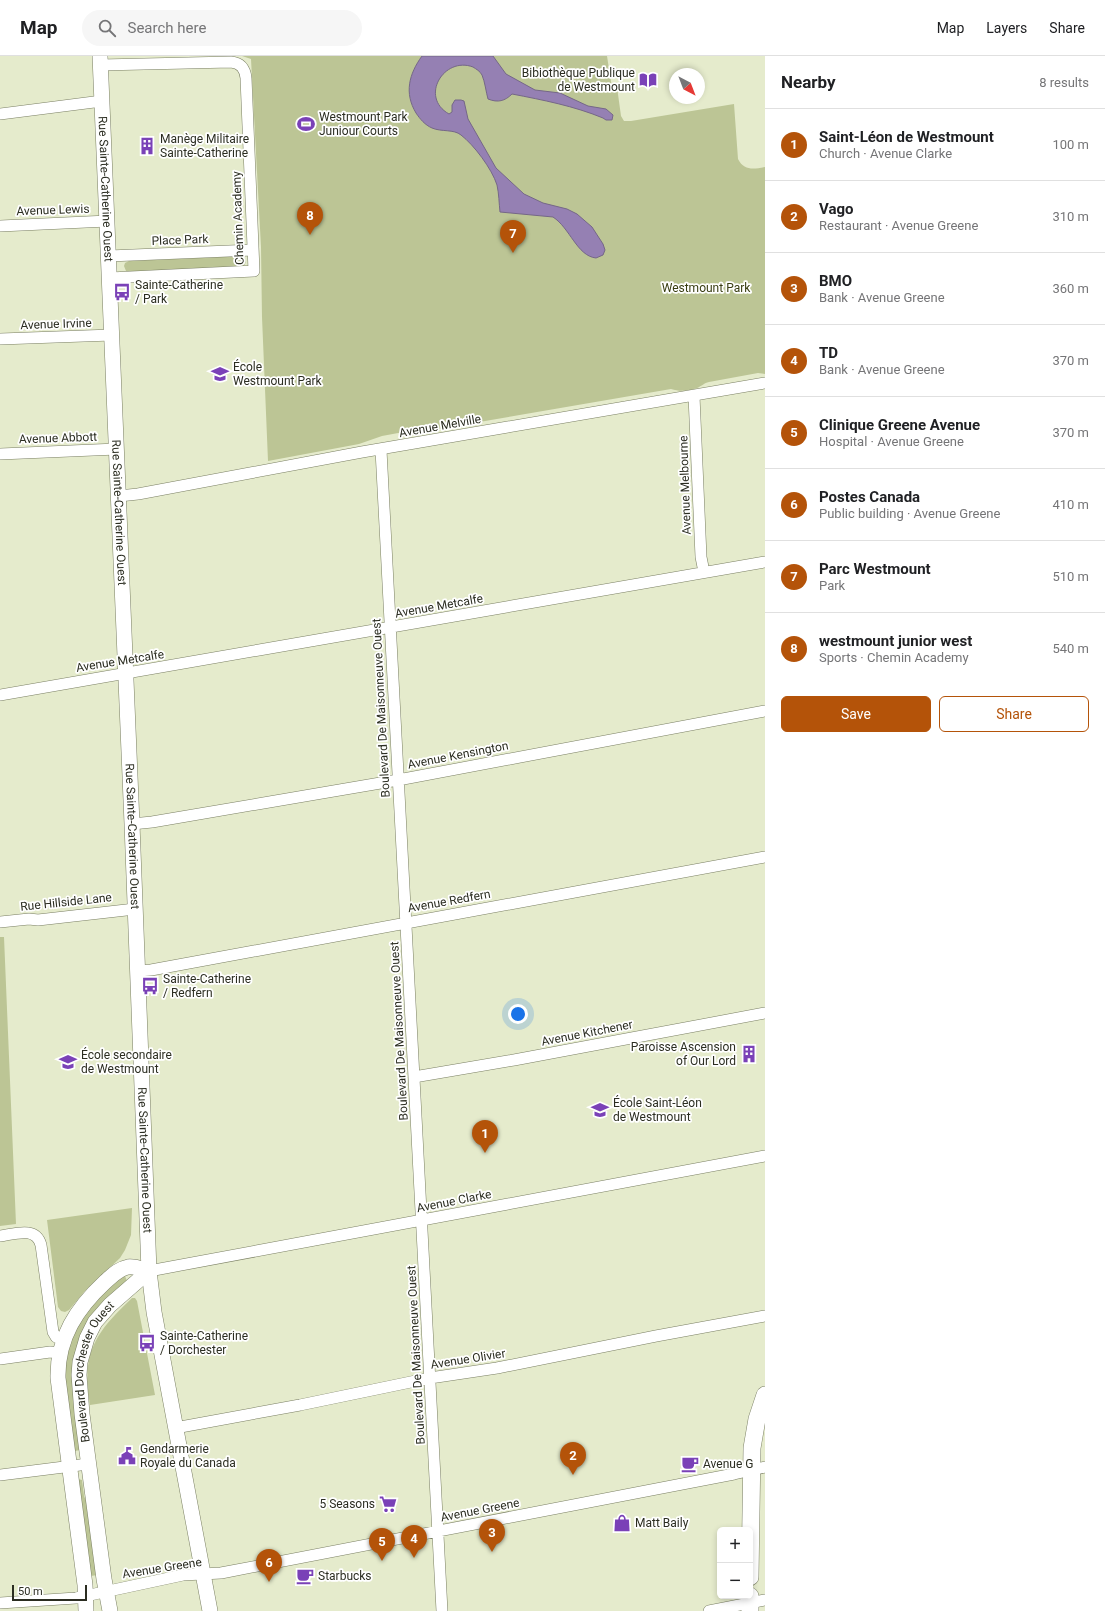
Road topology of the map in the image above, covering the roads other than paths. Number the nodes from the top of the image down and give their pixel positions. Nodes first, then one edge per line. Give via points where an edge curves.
1 (100, 61) edge
2 (102, 101) junction
3 (0, 114) edge
4 (108, 221) junction
5 (0, 226) edge
6 (253, 250) junction
7 (109, 256) junction
8 (110, 278) junction
9 (112, 335) junction
10 (0, 339) edge
11 (765, 383) edge
12 (694, 396) junction
13 (117, 449) junction
14 (381, 450) junction
15 (0, 454) edge
16 (119, 496) junction
17 (765, 562) edge
18 (704, 572) junction
19 (390, 628) junction
20 (126, 673) junction
21 (0, 695) edge
22 (765, 711) edge
23 (398, 780) junction
24 (132, 824) junction
25 (765, 857) edge
26 (135, 909) junction
27 (0, 922) edge
28 (407, 922) junction
29 (137, 971) junction
30 (765, 1013) edge
31 (414, 1077) junction
32 (765, 1156) edge
33 (422, 1220) junction
34 (0, 1236) edge
35 (149, 1271) junction
36 (765, 1316) edge
37 (62, 1347) junction
38 (0, 1359) edge
39 (430, 1378) junction
40 (765, 1395) edge
41 (175, 1428) junction
42 (88, 1464) junction
43 (69, 1467) junction
44 (758, 1469) edge
45 (0, 1476) edge
46 (438, 1531) junction
47 (751, 1563) edge
48 (202, 1574) junction
49 (107, 1591) junction
50 (86, 1596) junction
51 (0, 1603) edge
52 (754, 1603) edge
53 (86, 1611) edge
54 (110, 1611) edge
55 (210, 1611) edge
56 (442, 1611) edge
57 (708, 1611) edge

1 - 2 main road, Rue Sainte-Catherine Ouest
1 - 6 street, Chemin Academy via 155,64 231,62 243,67 246,78
2 - 3 street
2 - 4 main road, Rue Sainte-Catherine Ouest
4 - 5 street, Avenue Lewis
4 - 7 main road, Rue Sainte-Catherine Ouest
6 - 7 street, Place Park
6 - 8 street, Chemin Academy via 254,271
7 - 8 main road, Rue Sainte-Catherine Ouest
8 - 9 main road, Rue Sainte-Catherine Ouest
9 - 10 street, Avenue Irvine
9 - 13 main road, Rue Sainte-Catherine Ouest
11 - 12 street, Avenue Melville
12 - 14 street, Avenue Melville
12 - 18 street, Avenue Melbourne via 701,557
13 - 15 street, Avenue Abbott
13 - 16 main road, Rue Sainte-Catherine Ouest
14 - 16 street, Avenue Melville
14 - 19 street, Boulevard De Maisonneuve Ouest
16 - 20 main road, Rue Sainte-Catherine Ouest
17 - 18 street, Avenue Metcalfe
18 - 19 street, Avenue Metcalfe
19 - 20 street, Avenue Metcalfe
19 - 23 street, Boulevard De Maisonneuve Ouest
20 - 21 street, Avenue Metcalfe
20 - 24 main road, Rue Sainte-Catherine Ouest
22 - 23 street, Avenue Kensington
23 - 24 street, Avenue Kensington
23 - 28 street, Boulevard De Maisonneuve Ouest
24 - 26 main road, Rue Sainte-Catherine Ouest
25 - 28 street, Avenue Redfern
26 - 27 street, Rue Hillside Lane
26 - 29 main road, Rue Sainte-Catherine Ouest
28 - 29 street, Avenue Redfern
28 - 31 street, Boulevard De Maisonneuve Ouest
29 - 35 main road, Rue Sainte-Catherine Ouest
30 - 31 street, Avenue Kitchener
31 - 33 street, Boulevard De Maisonneuve Ouest
32 - 33 street, Avenue Clarke
33 - 35 street, Avenue Clarke
33 - 39 street, Boulevard De Maisonneuve Ouest
34 - 37 street via 27,1233 36,1235 41,1245 53,1332
35 - 37 main road, Boulevard Dorchester Ouest via 131,1267 115,1273 79,1310
35 - 41 main road, Rue Sainte-Catherine Ouest
35 - 42 main road, Boulevard Dorchester Ouest via 98,1318 84,1344 79,1376
36 - 39 street, Avenue Olivier via 497,1368
37 - 38 street via 50,1352
37 - 43 main road, Boulevard Dorchester Ouest via 58,1378
39 - 41 street, Avenue Olivier
39 - 46 street, Boulevard De Maisonneuve Ouest
40 - 44 main road via 754,1435
41 - 48 main road, Rue Sainte-Catherine Ouest
42 - 43 street
42 - 49 main road, Boulevard Dorchester Ouest
43 - 45 street
43 - 50 main road, Boulevard Dorchester Ouest
44 - 46 street, Avenue Greene
44 - 47 main road
46 - 48 street, Avenue Greene via 221,1573
46 - 56 street, Boulevard De Maisonneuve Ouest
48 - 49 street, Avenue Greene via 183,1575
48 - 55 main road, Rue Sainte-Catherine Ouest
49 - 50 street, Avenue Greene
49 - 54 main road, Boulevard Dorchester Ouest
50 - 51 street, Avenue Greene
50 - 53 main road, Boulevard Dorchester Ouest
52 - 57 street

